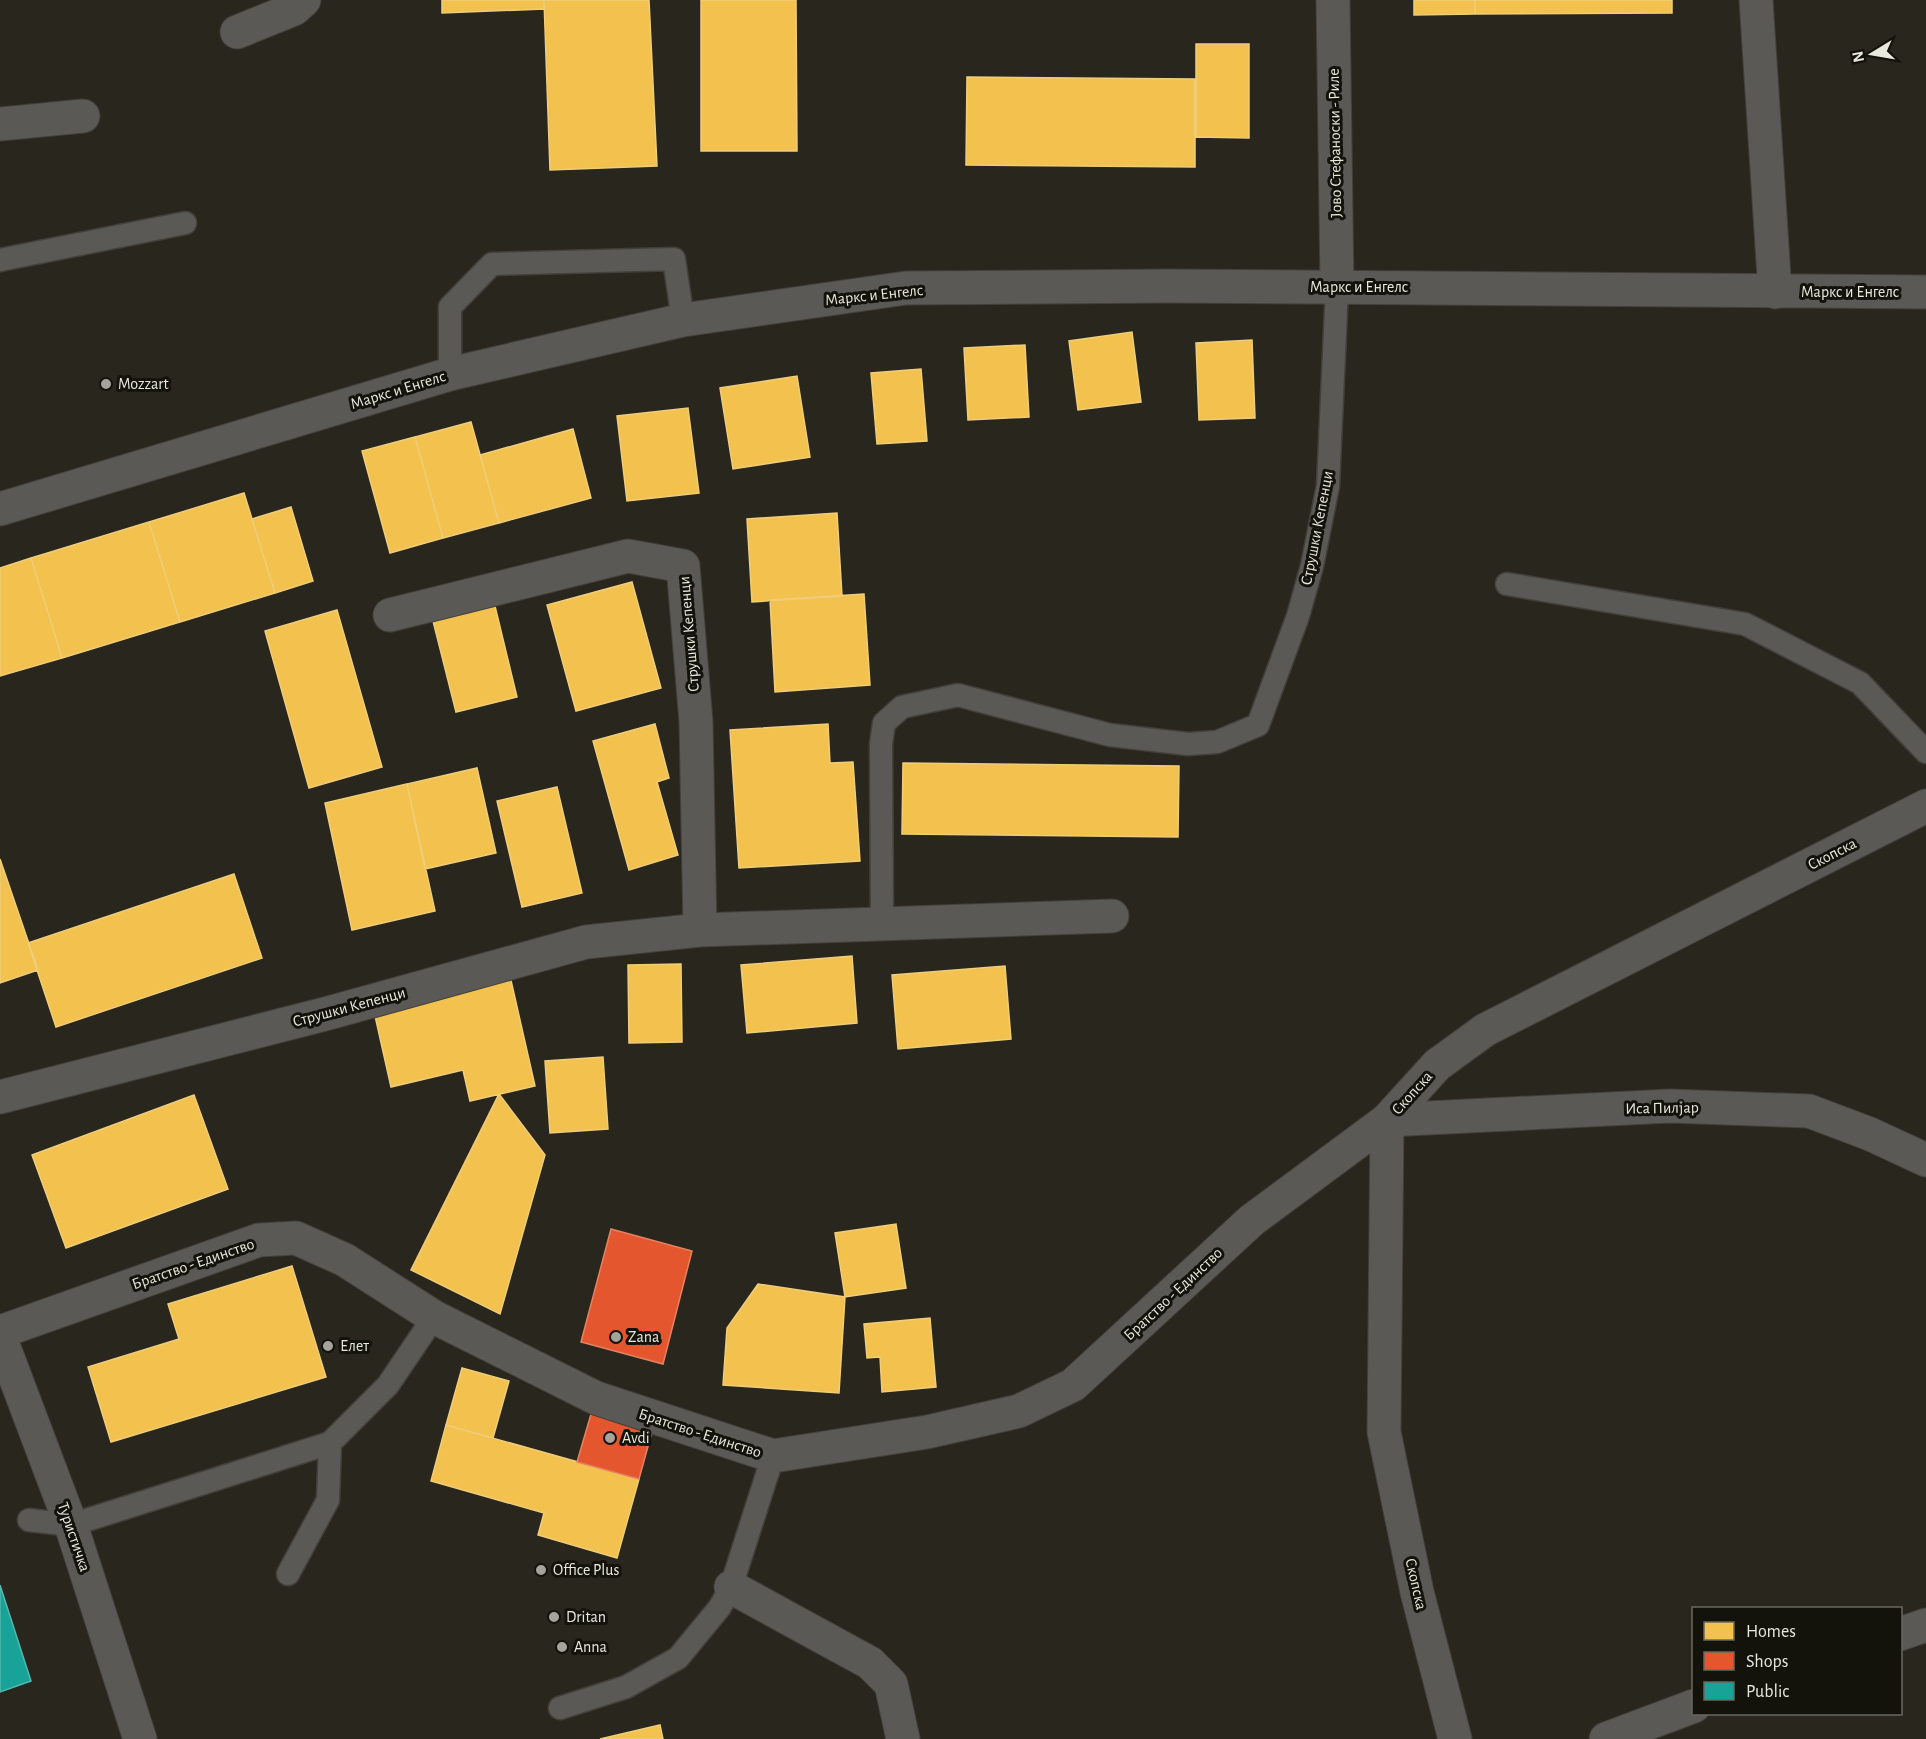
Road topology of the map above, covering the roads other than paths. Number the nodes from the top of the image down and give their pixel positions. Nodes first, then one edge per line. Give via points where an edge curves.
1 (304, 0) edge
2 (1333, 0) edge
3 (1756, 0) edge
4 (237, 32) dead end
5 (83, 116) dead end
6 (0, 124) edge
7 (185, 223) dead end
8 (0, 260) edge
9 (1337, 287) junction
10 (1774, 292) junction
11 (1926, 292) edge
12 (683, 320) junction
13 (450, 374) junction
14 (0, 509) edge
15 (1507, 584) dead end
16 (390, 615) dead end
17 (1926, 752) edge
18 (1926, 806) edge
19 (1112, 916) dead end
20 (882, 924) junction
21 (700, 930) junction
22 (0, 1097) edge
23 (1388, 1120) junction
24 (1926, 1160) edge
25 (434, 1317) junction
26 (0, 1332) edge
27 (0, 1337) edge
28 (330, 1443) junction
29 (773, 1456) junction
30 (29, 1520) dead end
31 (71, 1525) junction
32 (288, 1574) dead end
33 (731, 1587) junction
34 (1926, 1625) edge
35 (1902, 1633) edge
36 (1692, 1707) edge
37 (560, 1708) dead end
38 (140, 1739) edge
39 (903, 1739) edge
40 (1455, 1739) edge
41 (1606, 1739) edge

1 - 4 street via 294,9
2 - 9 street, Јово Стефаноски - Риле
3 - 10 street
5 - 6 street
7 - 8 lane
9 - 10 street, Маркс и Енгелс
9 - 12 street, Маркс и Енгелс via 906,288
9 - 20 lane, Струшки Кепенци via 1328,486 1301,606 1258,725 1217,742 1188,744 1110,735 958,695 902,707 884,723 881,744
10 - 11 street, Маркс и Енгелс
12 - 13 street, Маркс и Енгелс
12 - 13 lane via 674,259 492,264 450,307
13 - 14 street, Маркс и Енгелс
15 - 17 lane via 1745,624 1860,683
16 - 21 street, Струшки Кепенци via 628,556 683,566 696,722
18 - 23 street, Скопска via 1485,1030 1437,1065
19 - 20 street, Струшки Кепенци
20 - 21 street, Струшки Кепенци
21 - 22 street, Струшки Кепенци via 586,942
23 - 24 street, Иса Пилјар via 1670,1106 1809,1111
23 - 29 street, Братство - Единство via 1252,1220 1073,1385 1019,1411 927,1432
23 - 40 street, Скопска via 1383,1432 1417,1592
25 - 26 street, Братство - Единство via 345,1260 296,1238 259,1240
25 - 28 lane via 388,1385
25 - 29 street, Братство - Единство via 596,1398
27 - 31 street, Туристичка
28 - 31 lane
28 - 32 lane via 328,1500
29 - 33 lane
30 - 31 lane
31 - 38 street, Туристичка
33 - 37 lane via 720,1607 678,1658 626,1687
33 - 39 street via 870,1663 891,1684
34 - 35 street
36 - 41 street

